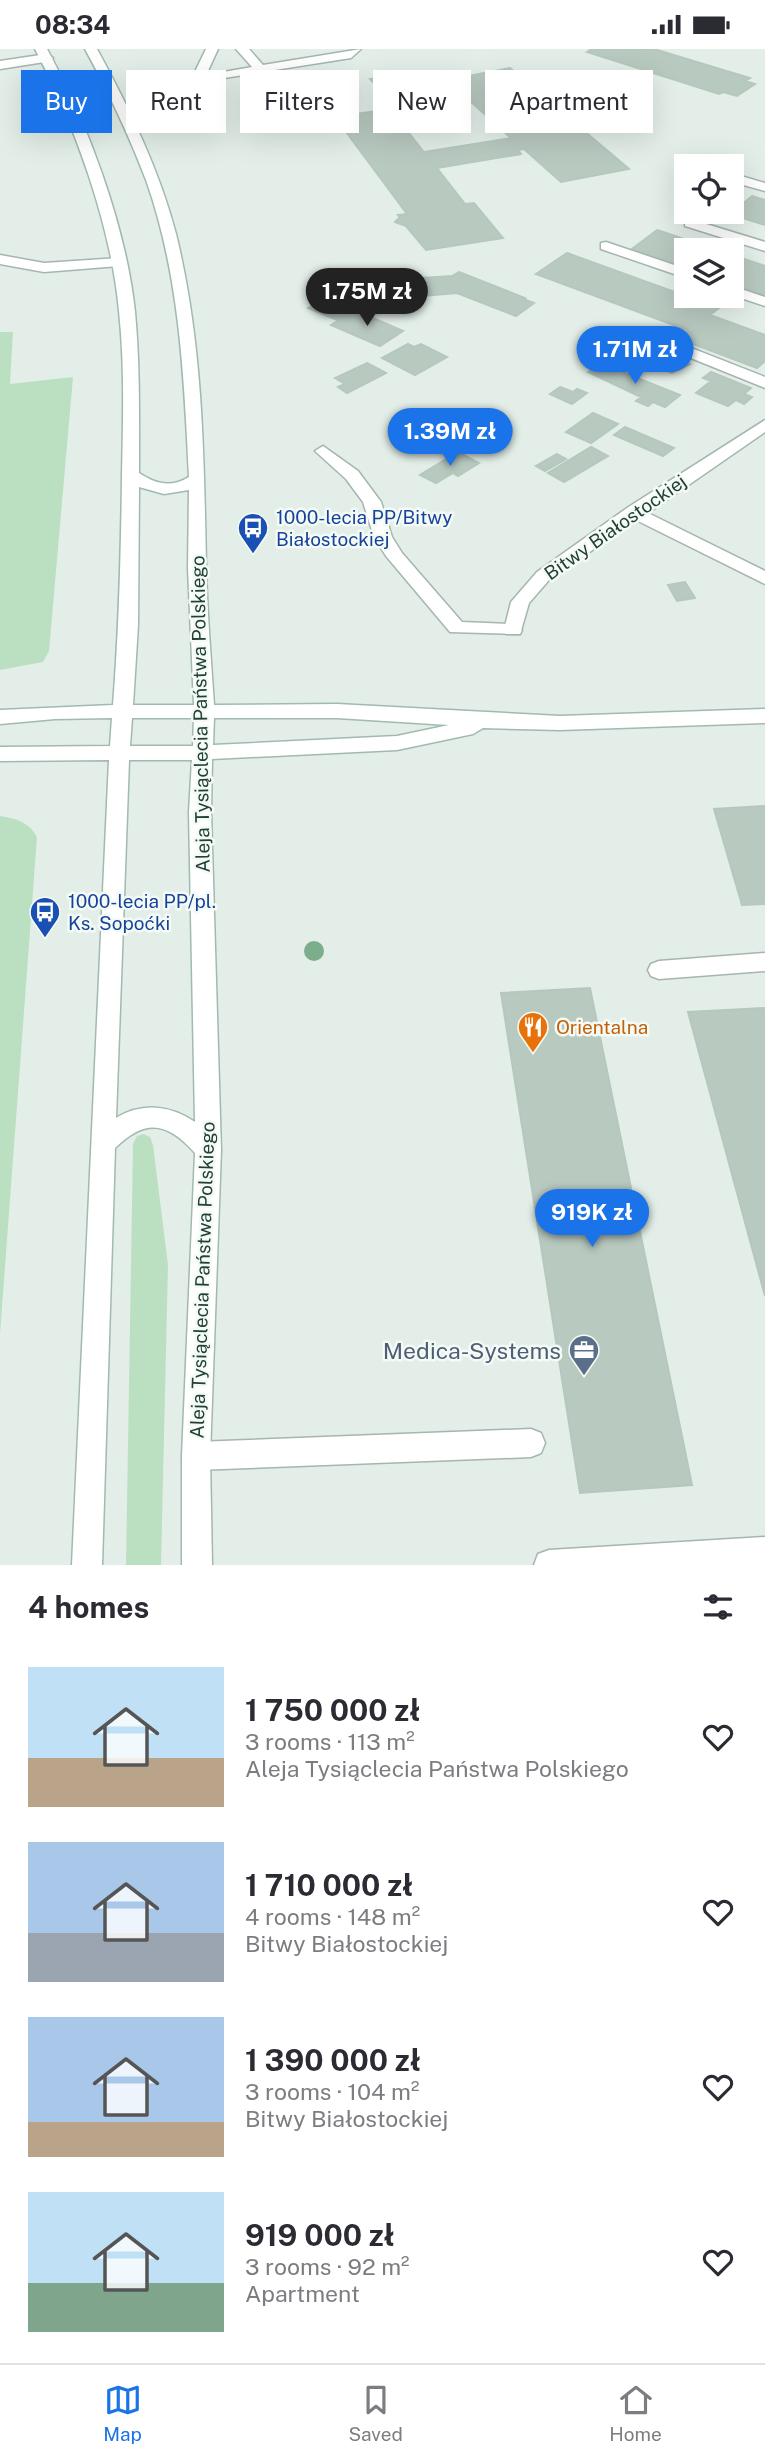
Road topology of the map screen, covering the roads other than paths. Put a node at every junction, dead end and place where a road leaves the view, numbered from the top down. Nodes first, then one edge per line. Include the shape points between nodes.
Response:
1 (90, 49) edge
2 (212, 49) edge
3 (243, 49) edge
4 (355, 49) edge
5 (44, 54) edge
6 (0, 65) edge
7 (260, 69) junction
8 (744, 181) edge
9 (765, 187) edge
10 (693, 224) edge
11 (606, 246) dead end
12 (765, 247) edge
13 (0, 259) edge
14 (119, 262) junction
15 (674, 270) edge
16 (744, 295) edge
17 (765, 302) edge
18 (681, 349) dead end
19 (765, 383) edge
20 (765, 425) edge
21 (323, 451) dead end
22 (131, 475) junction
23 (198, 479) junction
24 (636, 510) junction
25 (765, 578) edge
26 (121, 712) junction
27 (204, 712) junction
28 (765, 716) edge
29 (0, 717) edge
30 (499, 722) junction
31 (0, 754) edge
32 (119, 754) junction
33 (202, 754) junction
34 (765, 962) edge
35 (659, 970) dead end
36 (104, 1143) junction
37 (208, 1150) junction
38 (531, 1443) dead end
39 (196, 1456) junction
40 (765, 1552) edge
41 (87, 1565) edge
42 (197, 1565) edge
43 (548, 1565) edge

1 - 23 main road, Aleja Tysiąclecia Państwa Polskiego via 135,135 169,235 190,351
2 - 7 main road via 197,80
3 - 7 main road
4 - 7 main road via 351,54
5 - 6 main road
5 - 14 main road via 84,139
8 - 9 main road
10 - 12 main road
11 - 15 main road
13 - 14 main road via 19,267
14 - 22 main road via 127,311
16 - 17 main road
18 - 19 main road
20 - 24 main road, Bitwy Białostockiej
21 - 24 main road, Bitwy Białostockiej via 352,475 372,502 383,537 395,556 457,628 513,630 520,602 543,576
22 - 23 main road via 146,486 171,491
22 - 26 main road via 130,625
23 - 27 main road, Aleja Tysiąclecia Państwa Polskiego
24 - 25 main road
26 - 27 main road
26 - 29 main road
26 - 32 main road
27 - 30 main road via 337,711
27 - 33 main road, Aleja Tysiąclecia Państwa Polskiego
28 - 30 main road
30 - 33 main road via 397,743
31 - 32 main road
32 - 33 main road
32 - 36 main road
33 - 37 main road, Aleja Tysiąclecia Państwa Polskiego
34 - 35 main road
36 - 37 main road via 119,1126 162,1116 194,1134
36 - 41 main road
37 - 39 main road, Aleja Tysiąclecia Państwa Polskiego
38 - 39 main road
39 - 42 main road, Aleja Tysiąclecia Państwa Polskiego
40 - 43 main road

